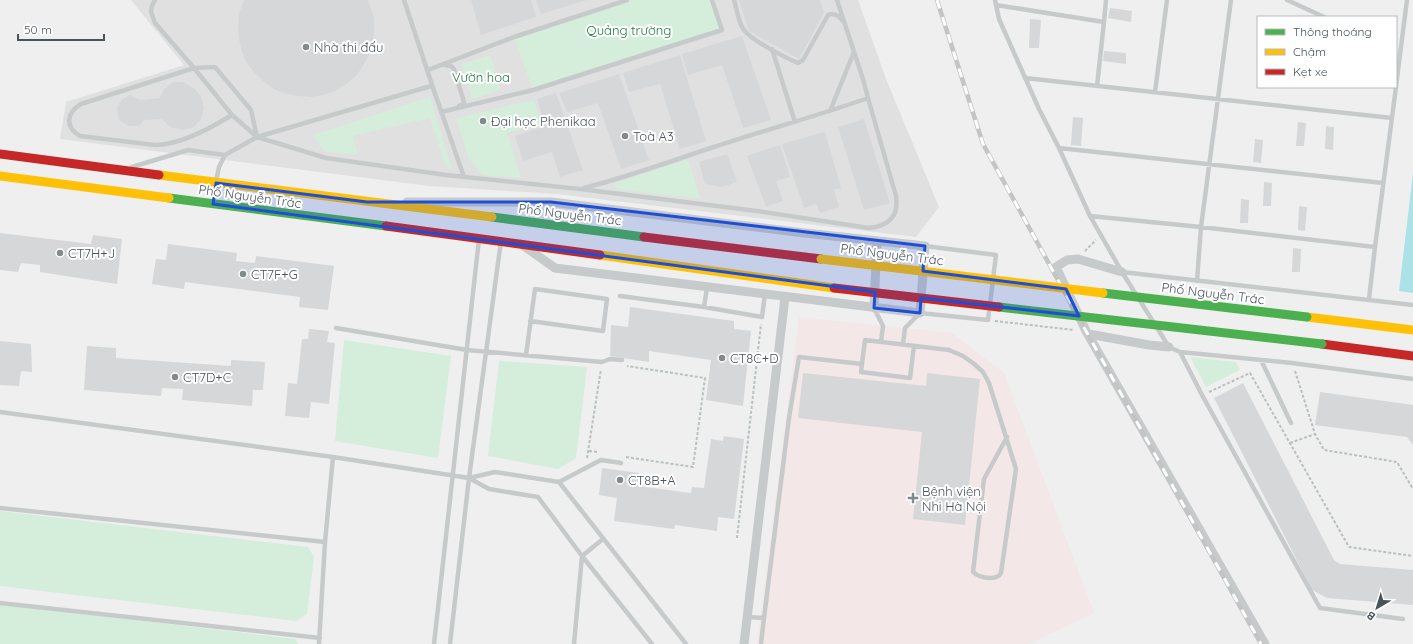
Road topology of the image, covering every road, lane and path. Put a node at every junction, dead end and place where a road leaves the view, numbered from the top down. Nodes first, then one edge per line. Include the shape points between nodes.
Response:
1 (155, 0) edge
2 (404, 0) edge
3 (627, 0) edge
4 (712, 0) edge
5 (734, 0) edge
6 (837, 0) edge
7 (1106, 0) edge
8 (1168, 0) edge
9 (1231, 0) edge
10 (1286, 0) edge
11 (1407, 0) edge
12 (995, 2) edge
13 (1322, 16) edge
14 (1104, 22) junction
15 (845, 23) junction
16 (772, 49) junction
17 (1398, 51) edge
18 (854, 52) junction
19 (194, 68) junction
20 (1397, 69) edge
21 (428, 70) junction
22 (1025, 78) junction
23 (431, 86) junction
24 (1097, 86) junction
25 (1396, 88) edge
26 (1155, 92) junction
27 (868, 98) junction
28 (1218, 99) junction
29 (830, 111) junction
30 (440, 112) junction
31 (232, 115) junction
32 (1392, 118) junction
33 (795, 122) junction
34 (257, 137) junction
35 (1059, 148) junction
36 (0, 154) edge
37 (225, 155) junction
38 (1209, 164) junction
39 (122, 170) junction
40 (0, 176) edge
41 (464, 176) junction
42 (1383, 183) junction
43 (580, 189) junction
44 (214, 193) junction
45 (367, 202) junction
46 (1090, 216) junction
47 (1201, 227) junction
48 (1100, 235) junction
49 (479, 239) junction
50 (501, 241) junction
51 (877, 241) junction
52 (520, 244) junction
53 (925, 246) junction
54 (1375, 247) junction
55 (1078, 260) junction
56 (1122, 272) junction
57 (1197, 281) junction
58 (707, 288) junction
59 (765, 294) junction
60 (620, 296) dead end
61 (785, 297) junction
62 (1370, 299) junction
63 (1413, 305) edge
64 (704, 307) junction
65 (874, 308) junction
66 (920, 313) junction
67 (762, 317) junction
68 (988, 320) junction
69 (530, 322) junction
70 (336, 328) dead end
71 (1079, 330) dead end
72 (1413, 330) edge
73 (1089, 334) junction
74 (881, 342) junction
75 (903, 344) junction
76 (914, 346) junction
77 (1169, 347) junction
78 (466, 350) junction
79 (486, 352) junction
80 (1180, 352) junction
81 (526, 355) junction
82 (1413, 356) edge
83 (622, 360) dead end
84 (1261, 360) junction
85 (602, 362) junction
86 (1292, 363) junction
87 (862, 364) junction
88 (624, 366) dead end
89 (1413, 380) edge
90 (1202, 395) junction
91 (0, 412) edge
92 (1290, 423) dead end
93 (1315, 434) junction
94 (1007, 437) junction
95 (1290, 443) junction
96 (588, 451) junction
97 (603, 453) dead end
98 (626, 456) dead end
99 (333, 457) junction
100 (622, 463) dead end
101 (585, 469) junction
102 (453, 476) junction
103 (469, 478) junction
104 (559, 482) junction
105 (1413, 489) edge
106 (0, 508) edge
107 (737, 538) dead end
108 (603, 539) junction
109 (325, 542) junction
110 (582, 556) junction
111 (1413, 556) edge
112 (0, 603) edge
113 (747, 616) junction
114 (764, 618) junction
115 (1403, 619) dead end
116 (320, 638) junction
117 (319, 644) edge
118 (434, 644) edge
119 (450, 644) edge
120 (574, 644) edge
121 (652, 644) edge
122 (686, 644) edge
123 (744, 644) edge
124 (761, 644) edge
125 (1265, 644) edge

1 - 19 lane via 151,12 155,23
2 - 21 lane
3 - 21 lane via 514,37
4 - 30 lane via 722,30 533,90
5 - 16 lane via 743,29 750,37
6 - 15 lane
7 - 14 lane
8 - 26 lane
9 - 28 lane
10 - 13 lane
11 - 17 lane
12 - 14 lane
12 - 22 lane via 999,18
14 - 24 lane
15 - 16 lane via 835,14 828,15 800,62
15 - 18 lane
16 - 33 lane
17 - 20 lane
18 - 27 lane
18 - 29 lane
19 - 31 lane
19 - 31 lane via 81,104 70,116 70,127 80,136 155,146 179,142
19 - 34 lane via 214,67 251,110
21 - 23 lane
21 - 30 lane via 451,66 464,100 462,106
22 - 24 lane
22 - 35 lane
23 - 30 lane
23 - 34 lane
24 - 26 lane
25 - 32 lane
26 - 28 lane
27 - 29 lane
27 - 43 lane via 897,202 892,219 882,226 869,228
28 - 32 lane
28 - 38 lane
29 - 33 lane
30 - 41 lane
31 - 34 lane
32 - 42 lane
33 - 43 lane
34 - 37 lane
34 - 41 lane via 326,158
35 - 38 lane
35 - 46 lane
36 - 39 main road, Phố Nguyễn Trác
37 - 39 lane via 188,150
37 - 44 lane via 219,166
38 - 42 lane
38 - 47 lane
39 - 44 main road, Phố Nguyễn Trác
40 - 44 main road, Phố Nguyễn Trác
41 - 43 lane
42 - 54 lane
44 - 45 main road, Phố Nguyễn Trác
44 - 49 main road, Phố Nguyễn Trác
45 - 51 street, Phố Nguyễn Trác via 551,202
45 - 72 main road, Phố Nguyễn Trác, bridge
46 - 47 lane
46 - 48 lane
47 - 54 lane
47 - 57 lane
48 - 55 path
48 - 56 lane
49 - 50 main road, Phố Nguyễn Trác
49 - 78 lane
50 - 52 main road, Phố Nguyễn Trác
50 - 79 lane
51 - 53 street, Phố Nguyễn Trác
51 - 65 street
52 - 58 street, Phố Nguyễn Trác via 555,268
52 - 82 main road, Phố Nguyễn Trác, bridge via 834,288
53 - 66 street
53 - 68 lane via 996,255
54 - 62 lane
55 - 56 street
55 - 73 street via 1066,260 1056,267
56 - 57 lane
56 - 77 lane
57 - 62 lane
58 - 59 street, Phố Nguyễn Trác
58 - 64 lane
59 - 61 street, Phố Nguyễn Trác
59 - 67 lane
60 - 64 lane
61 - 65 street, Phố Nguyễn Trác
61 - 113 street
62 - 63 lane
64 - 67 lane
65 - 66 street, Phố Nguyễn Trác
65 - 74 lane via 883,326
66 - 68 lane
66 - 75 lane via 905,328
67 - 107 path
68 - 71 path
69 - 69 lane via 603,332 607,298 535,289
69 - 81 lane
70 - 78 lane
73 - 77 street
73 - 125 street
74 - 75 lane
74 - 87 lane via 865,340
75 - 76 lane
76 - 87 lane via 910,378 861,372
76 - 94 lane via 949,350 963,356 983,372
77 - 80 lane
78 - 79 lane
78 - 102 lane
79 - 81 lane
79 - 103 lane
80 - 84 lane
80 - 90 lane
81 - 85 lane
83 - 85 lane via 610,358
84 - 86 lane
84 - 92 lane
85 - 96 path
86 - 89 lane
86 - 93 path
87 - 114 lane via 799,357
88 - 98 path via 705,378 693,467
90 - 95 path via 1250,373
90 - 115 lane via 1320,608
91 - 99 lane
93 - 95 path
93 - 105 path via 1324,450 1397,462
94 - 94 lane via 984,479 973,572 978,576 996,578 1001,573 1016,469
95 - 111 path via 1348,547
96 - 97 path
96 - 101 path
99 - 102 lane
99 - 109 lane
100 - 101 lane via 601,460
101 - 104 lane
102 - 103 lane
102 - 118 lane
103 - 104 lane via 495,472
103 - 110 lane via 489,489 538,497
103 - 119 lane
104 - 108 lane
106 - 109 lane
108 - 110 lane
108 - 122 lane
109 - 116 lane
110 - 120 lane
110 - 121 lane
112 - 116 lane
113 - 114 lane
113 - 123 street
114 - 124 lane
116 - 117 lane

